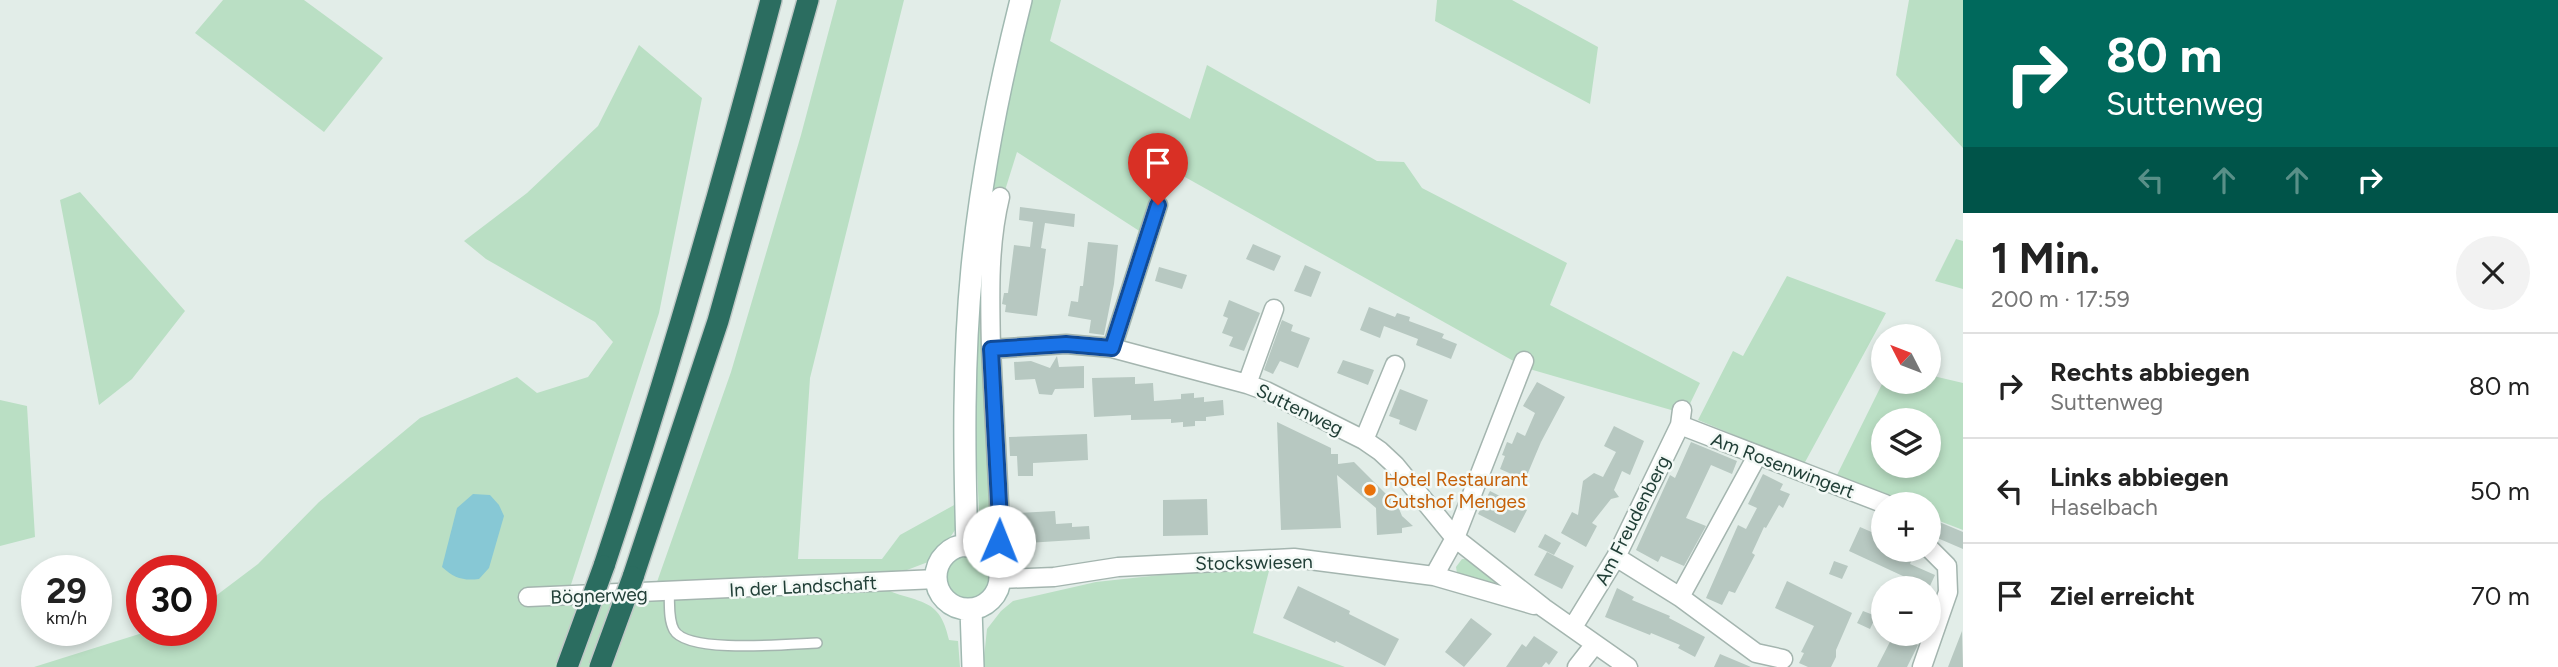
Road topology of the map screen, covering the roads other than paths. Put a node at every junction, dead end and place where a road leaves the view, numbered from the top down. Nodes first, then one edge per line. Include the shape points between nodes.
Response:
1 (771, 0) edge
2 (808, 0) edge
3 (1021, 0) edge
4 (1000, 197) dead end
5 (1158, 205) dead end
6 (1274, 309) dead end
7 (1112, 348) junction
8 (991, 349) junction
9 (1524, 361) dead end
10 (1395, 365) dead end
11 (1247, 384) junction
12 (1681, 418) joint
13 (1364, 440) junction
14 (1757, 456) junction
15 (1871, 499) edge
16 (1455, 538) junction
17 (967, 545) junction
18 (997, 550) junction
19 (1616, 557) junction
20 (1941, 560) edge
21 (1434, 576) junction
22 (937, 579) junction
23 (1000, 579) junction
24 (670, 592) junction
25 (528, 597) dead end
26 (1680, 597) junction
27 (1544, 608) junction
28 (971, 609) junction
29 (1573, 627) junction
30 (817, 643) dead end
31 (1595, 644) junction
32 (1783, 659) dead end
33 (567, 667) edge
34 (600, 667) edge
35 (973, 667) edge
36 (1577, 667) edge
37 (1628, 667) edge
38 (1922, 667) edge

1 - 33 highway, bridge via 645,440
2 - 34 highway, bridge via 718,321
3 - 17 street via 1007,52 972,268 966,354
4 - 8 street via 990,293
5 - 7 street
6 - 11 street
7 - 8 street, Suttenweg via 1066,344
7 - 11 street, Suttenweg
8 - 18 street via 1000,522
9 - 16 street
10 - 13 street
11 - 13 street, Suttenweg
12 - 14 street, Am Rosenwingert
12 - 19 street, Am Freudenberg
13 - 16 street, Suttenweg via 1395,465
14 - 15 street, Am Rosenwingert
14 - 26 street
16 - 21 street
16 - 27 street, Suttenweg
17 - 18 street
17 - 22 street via 945,555
18 - 23 street
19 - 26 street
19 - 29 street, Am Freudenberg
20 - 38 street via 1947,566 1948,592
21 - 23 street, Stockswiesen via 1294,558 1118,567
21 - 27 street, Stockswiesen
22 - 24 street, In der Landschaft
22 - 28 street via 942,596 960,608
23 - 28 street via 988,602
24 - 25 street, Bögnerweg
24 - 30 lane via 671,621 684,639 713,646
26 - 32 street via 1756,653
27 - 29 street
28 - 35 street
29 - 31 street
31 - 36 street
31 - 37 street

